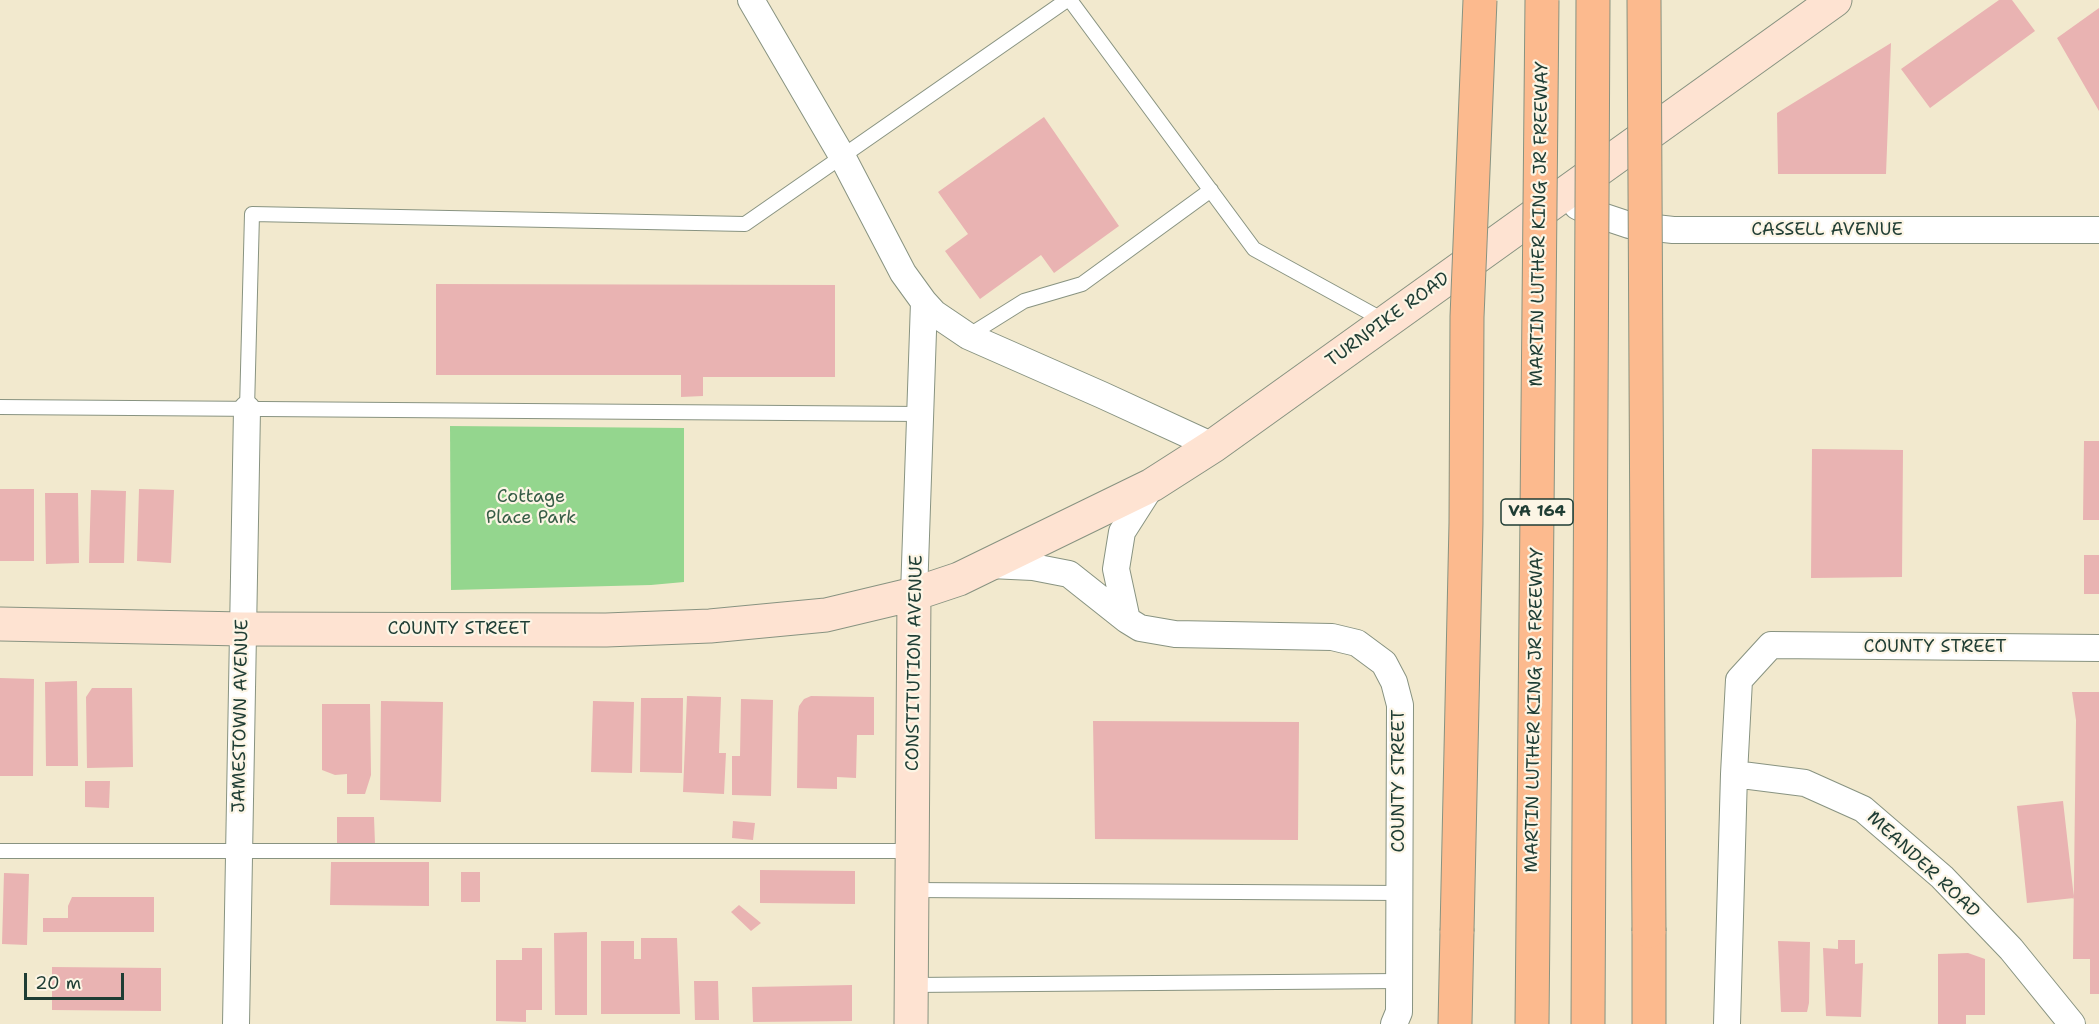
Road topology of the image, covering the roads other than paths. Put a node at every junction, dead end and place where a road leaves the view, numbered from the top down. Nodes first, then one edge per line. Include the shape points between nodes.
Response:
1 (751, 0) edge
2 (1069, 0) edge
3 (1480, 0) edge
4 (1542, 0) edge
5 (1593, 0) edge
6 (1644, 0) edge
7 (1835, 0) edge
8 (843, 156) junction
9 (1211, 190) junction
10 (1561, 196) junction
11 (2099, 230) edge
12 (924, 302) junction
13 (1385, 321) junction
14 (968, 336) junction
15 (0, 406) edge
16 (247, 408) junction
17 (920, 414) junction
18 (1214, 446) junction
19 (1152, 484) junction
20 (990, 565) junction
21 (914, 594) junction
22 (1127, 620) junction
23 (0, 624) edge
24 (242, 628) junction
25 (2099, 648) edge
26 (1734, 774) junction
27 (0, 851) edge
28 (239, 851) junction
29 (913, 851) junction
30 (912, 890) junction
31 (1400, 893) junction
32 (1399, 981) junction
33 (912, 985) junction
34 (236, 1024) edge
35 (911, 1024) edge
36 (1394, 1024) edge
37 (1455, 1024) edge
38 (1532, 1024) edge
39 (1588, 1024) edge
40 (1650, 1024) edge
41 (1727, 1024) edge
42 (2072, 1024) edge

1 - 8 street
2 - 8 lane
2 - 9 lane
3 - 37 highway, bridge via 1467,317
4 - 38 highway, MARTIN LUTHER KING JR FREEWAY / VA 164, bridge
5 - 39 highway, VA 164, bridge
6 - 40 highway, bridge
7 - 10 street, TURNPIKE ROAD
8 - 12 street via 903,273
8 - 16 lane via 745,224 252,214
9 - 13 lane via 1254,249
9 - 14 lane via 1082,284 1024,301
10 - 11 street, CASSELL AVENUE via 1587,212 1629,225 1673,230
10 - 13 street, TURNPIKE ROAD
12 - 14 street
12 - 17 street, CONSTITUTION AVENUE
13 - 18 street, TURNPIKE ROAD
14 - 18 street
15 - 16 lane
16 - 17 lane
16 - 24 street, JAMESTOWN AVENUE
17 - 21 street, CONSTITUTION AVENUE
18 - 19 street, TURNPIKE ROAD
19 - 20 street, TURNPIKE ROAD
19 - 22 street via 1122,532 1116,569
20 - 21 street, TURNPIKE ROAD
20 - 22 street, COUNTY STREET via 1069,574
21 - 24 street, COUNTY STREET via 826,615 710,626 606,630
21 - 29 street, CONSTITUTION AVENUE
22 - 31 street, COUNTY STREET via 1140,628 1175,634 1332,637 1358,643 1384,663 1400,705
23 - 24 street, COUNTY STREET
24 - 28 street, JAMESTOWN AVENUE
25 - 26 street, COUNTY STREET via 1771,645 1739,680
26 - 41 street
26 - 42 street, MEANDER ROAD via 1805,783 1863,809 1942,877 2011,949
27 - 28 lane
28 - 29 lane
28 - 34 street, JAMESTOWN AVENUE
29 - 30 street, CONSTITUTION AVENUE
30 - 31 lane
30 - 33 street, CONSTITUTION AVENUE
31 - 32 street, COUNTY STREET
32 - 33 lane
32 - 36 street, COUNTY STREET via 1399,1012
33 - 35 street, CONSTITUTION AVENUE

